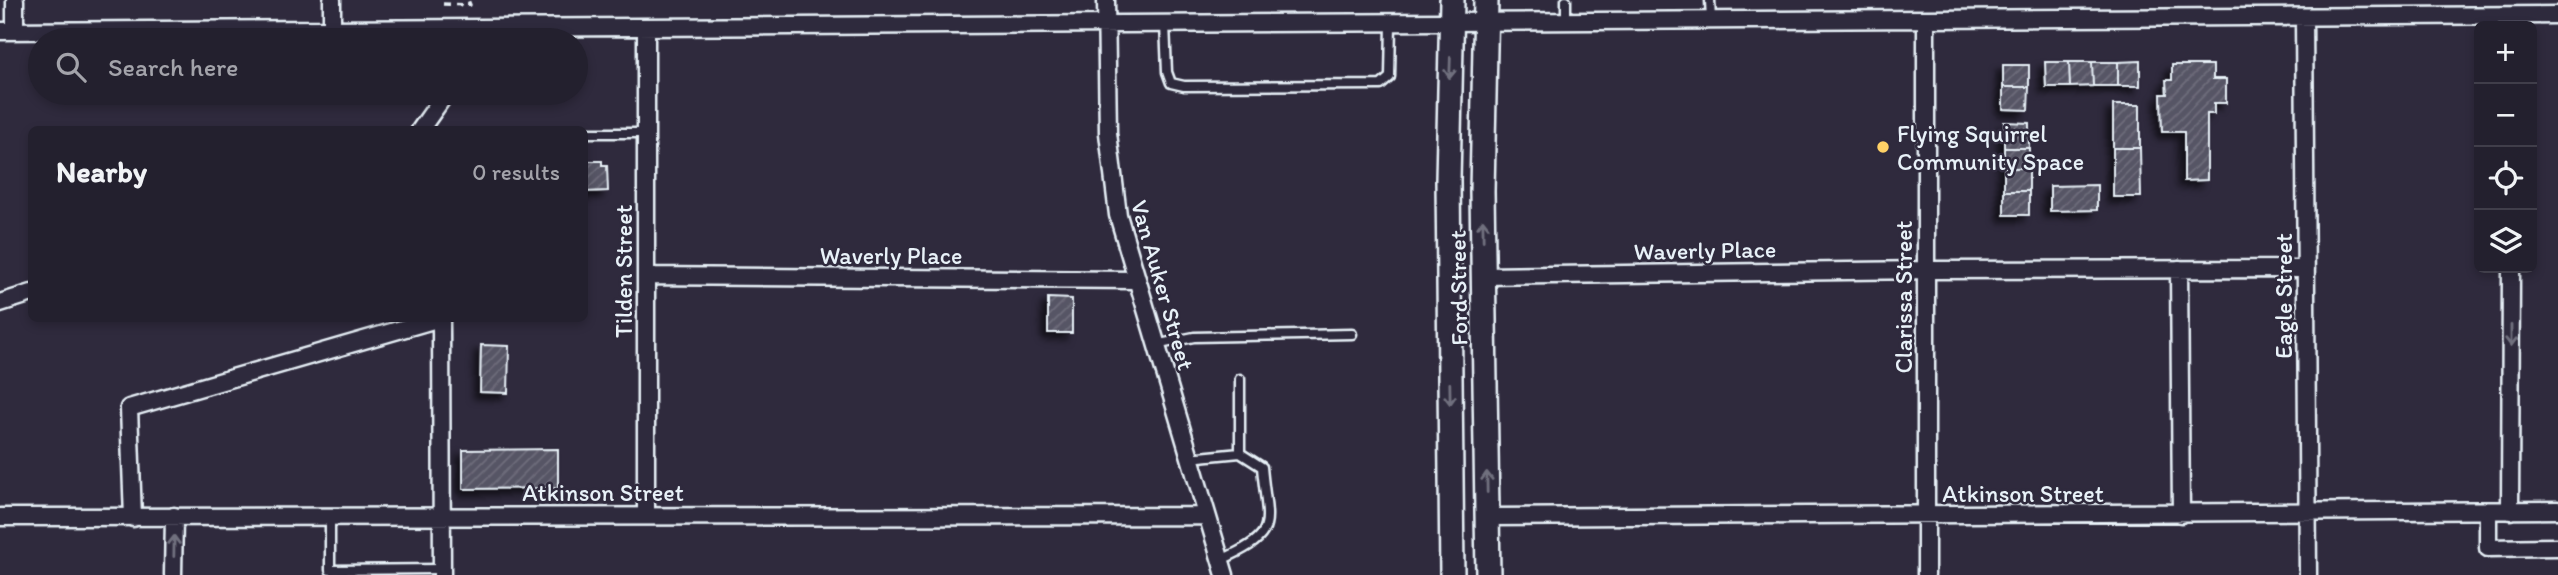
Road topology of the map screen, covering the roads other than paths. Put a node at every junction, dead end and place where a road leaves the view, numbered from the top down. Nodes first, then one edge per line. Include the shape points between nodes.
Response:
1 (15, 0) edge
2 (332, 0) edge
3 (1106, 0) edge
4 (1566, 0) edge
5 (1710, 0) edge
6 (2326, 8) edge
7 (1452, 11) edge
8 (1486, 11) edge
9 (2558, 16) edge
10 (2304, 17) junction
11 (1926, 19) junction
12 (1711, 21) junction
13 (2512, 21) edge
14 (1566, 22) junction
15 (1391, 23) junction
16 (1106, 24) junction
17 (1165, 24) junction
18 (332, 28) edge
19 (646, 28) junction
20 (588, 30) edge
21 (7, 31) edge
22 (28, 31) edge
23 (438, 105) edge
24 (423, 126) edge
25 (588, 133) edge
26 (646, 133) junction
27 (2306, 268) junction
28 (2179, 269) junction
29 (1926, 270) junction
30 (2511, 273) edge
31 (646, 276) junction
32 (1484, 276) junction
33 (1136, 280) junction
34 (28, 294) edge
35 (0, 303) edge
36 (426, 322) edge
37 (440, 322) edge
38 (1352, 334) dead end
39 (1155, 345) junction
40 (1240, 379) dead end
41 (1240, 453) junction
42 (1189, 458) junction
43 (2558, 510) edge
44 (2510, 511) junction
45 (2488, 512) junction
46 (2181, 514) junction
47 (2308, 514) junction
48 (443, 515) junction
49 (646, 515) junction
50 (174, 516) junction
51 (330, 516) junction
52 (1207, 516) junction
53 (1926, 516) junction
54 (0, 517) edge
55 (1488, 517) junction
56 (133, 518) junction
57 (2558, 547) edge
58 (1223, 567) edge
59 (442, 572) edge
60 (173, 575) edge
61 (1452, 575) edge
62 (1489, 575) edge
63 (1926, 575) edge
64 (2308, 575) edge

1 - 21 street
2 - 18 street
3 - 16 street, Van Auker Street
4 - 14 lane
5 - 12 lane
6 - 10 street
6 - 13 street
7 - 8 street
7 - 15 street
7 -> 61 main road, Ford Street via 1448,193
8 - 14 street
32 -> 8 main road, Ford Street
9 - 13 street
10 - 11 street
10 - 27 street, Eagle Street
11 - 12 street
11 - 29 street, Clarissa Street
12 - 14 street
15 - 17 street
15 - 17 lane via 1390,77 1381,85 1328,86 1171,83
16 - 17 street
16 - 19 street
16 - 33 street, Van Auker Street via 1111,177
19 - 20 street
19 - 26 street, Tilden Street
21 - 22 street
23 - 24 street
25 - 26 lane
26 - 31 street, Tilden Street
27 - 28 street, Waverly Place
27 - 47 street, Eagle Street
28 - 29 street, Waverly Place
28 - 46 street
29 - 32 street, Waverly Place
29 - 53 street, Clarissa Street
30 -> 44 street
31 - 33 street, Waverly Place
31 - 49 street, Tilden Street
55 -> 32 main road, Ford Street
33 - 39 street, Van Auker Street
34 - 35 street
36 - 56 street via 129,408
37 - 48 street
38 - 39 lane via 1195,337
39 - 42 street, Van Auker Street
40 - 41 lane
41 - 42 lane
41 - 58 lane via 1262,467 1267,528 1255,544
42 - 52 street, Van Auker Street
43 - 44 street, Atkinson Street
44 - 45 street, Atkinson Street
45 - 47 street, Atkinson Street
45 - 57 street via 2488,548
46 - 47 street, Atkinson Street
46 - 53 street, Atkinson Street
47 - 64 street, Eagle Street
48 - 49 street, Atkinson Street
48 - 51 street, Atkinson Street
48 - 59 street
49 - 52 street, Atkinson Street
50 - 51 street, Atkinson Street
50 - 56 street, Atkinson Street
60 -> 50 street
51 - 59 lane via 330,570
52 - 58 street, Van Auker Street
53 - 55 street, Atkinson Street
53 - 63 street, Clarissa Street
54 - 56 street, Atkinson Street
55 - 62 main road, Ford Street

